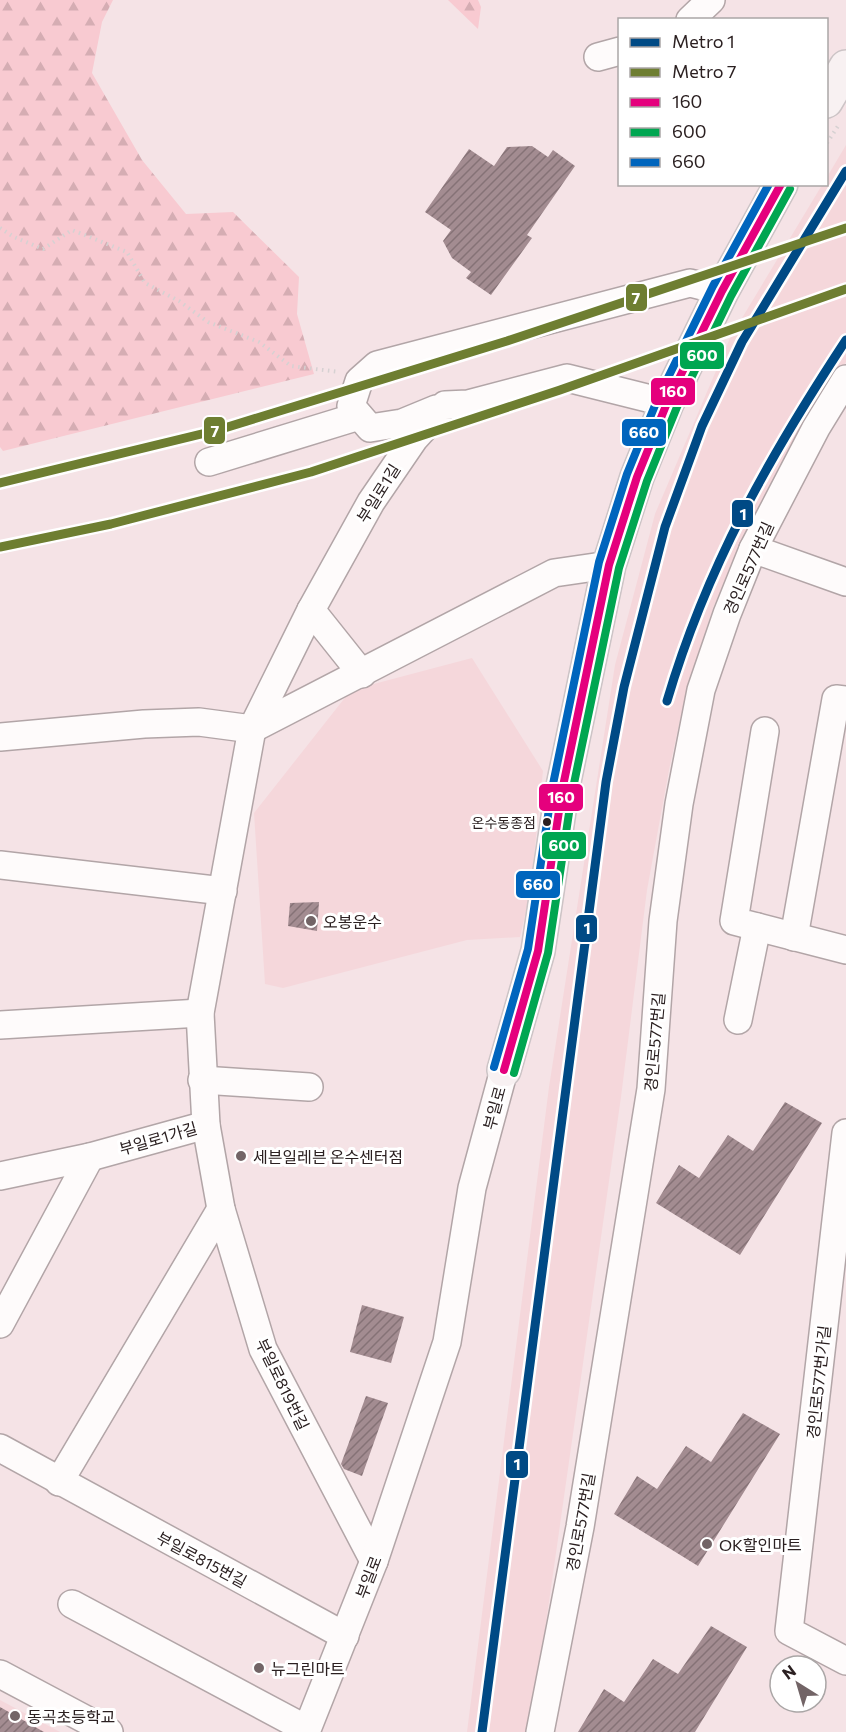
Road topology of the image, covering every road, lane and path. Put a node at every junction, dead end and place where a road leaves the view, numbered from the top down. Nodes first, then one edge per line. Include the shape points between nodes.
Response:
1 (711, 0) edge
2 (692, 18) edge
3 (846, 67) edge
4 (828, 98) edge
5 (846, 114) edge
6 (828, 141) edge
7 (780, 186) edge
8 (0, 228) edge
9 (722, 291) junction
10 (377, 365) junction
11 (846, 379) edge
12 (667, 403) junction
13 (445, 405) junction
14 (359, 416) junction
15 (209, 462) dead end
16 (753, 549) junction
17 (609, 565) junction
18 (846, 582) edge
19 (311, 610) junction
20 (362, 674) junction
21 (846, 700) edge
22 (252, 729) junction
23 (765, 730) dead end
24 (0, 737) edge
25 (0, 865) edge
26 (223, 891) junction
27 (757, 927) junction
28 (794, 937) junction
29 (846, 950) edge
30 (200, 1013) junction
31 (738, 1020) dead end
32 (0, 1025) edge
33 (504, 1070) joint
34 (202, 1080) junction
35 (309, 1087) dead end
36 (206, 1125) junction
37 (846, 1133) edge
38 (90, 1157) junction
39 (0, 1176) edge
40 (221, 1209) junction
41 (0, 1324) edge
42 (0, 1448) edge
43 (58, 1482) junction
44 (374, 1561) junction
45 (72, 1604) dead end
46 (345, 1636) junction
47 (846, 1661) edge
48 (0, 1674) edge
49 (306, 1731) edge
50 (110, 1732) edge
51 (540, 1732) edge

1 - 2 street
3 - 4 main road
5 - 6 path
7 - 9 main road, 부일로
8 - 10 path via 43,249 72,230 127,252 145,283 208,322 259,342 291,366 334,373
9 - 10 street via 690,283
9 - 12 main road, 부일로
10 - 14 street via 359,381 351,406
11 - 16 street, 경인로577번길
12 - 13 street via 567,378 468,404
12 - 17 main road, 부일로 via 637,477
13 - 14 street via 402,423 370,428
13 - 19 street, 부일로1길 via 414,438 371,501
14 - 15 street
16 - 18 street
16 - 51 street, 경인로577번길 via 701,690 679,804 663,921 651,1089 580,1527
17 - 20 street via 554,573
17 - 33 main road, 부일로 via 562,791 538,951
19 - 20 street
19 - 22 street, 부일로1길
20 - 22 street
21 - 28 street via 836,699
22 - 24 street via 199,722
22 - 26 street, 부일로1가길
23 - 27 street via 734,921
25 - 26 street
26 - 30 street, 부일로1가길
27 - 28 street
27 - 31 street
28 - 29 street
30 - 32 street
30 - 34 street, 부일로1가길
33 - 44 street, 부일로 via 472,1188 447,1342
34 - 35 street
34 - 36 street, 부일로1가길
36 - 38 street, 부일로1가길
36 - 40 street, 부일로819번길
37 - 47 street, 경인로577번가길 via 789,1631
38 - 39 street, 부일로1가길
38 - 41 street
40 - 43 street
40 - 44 street, 부일로819번길 via 263,1349
42 - 43 street, 부일로815번길
43 - 46 street, 부일로815번길
44 - 46 street, 부일로
45 - 49 street, 부일로
46 - 49 street, 부일로
48 - 50 street

